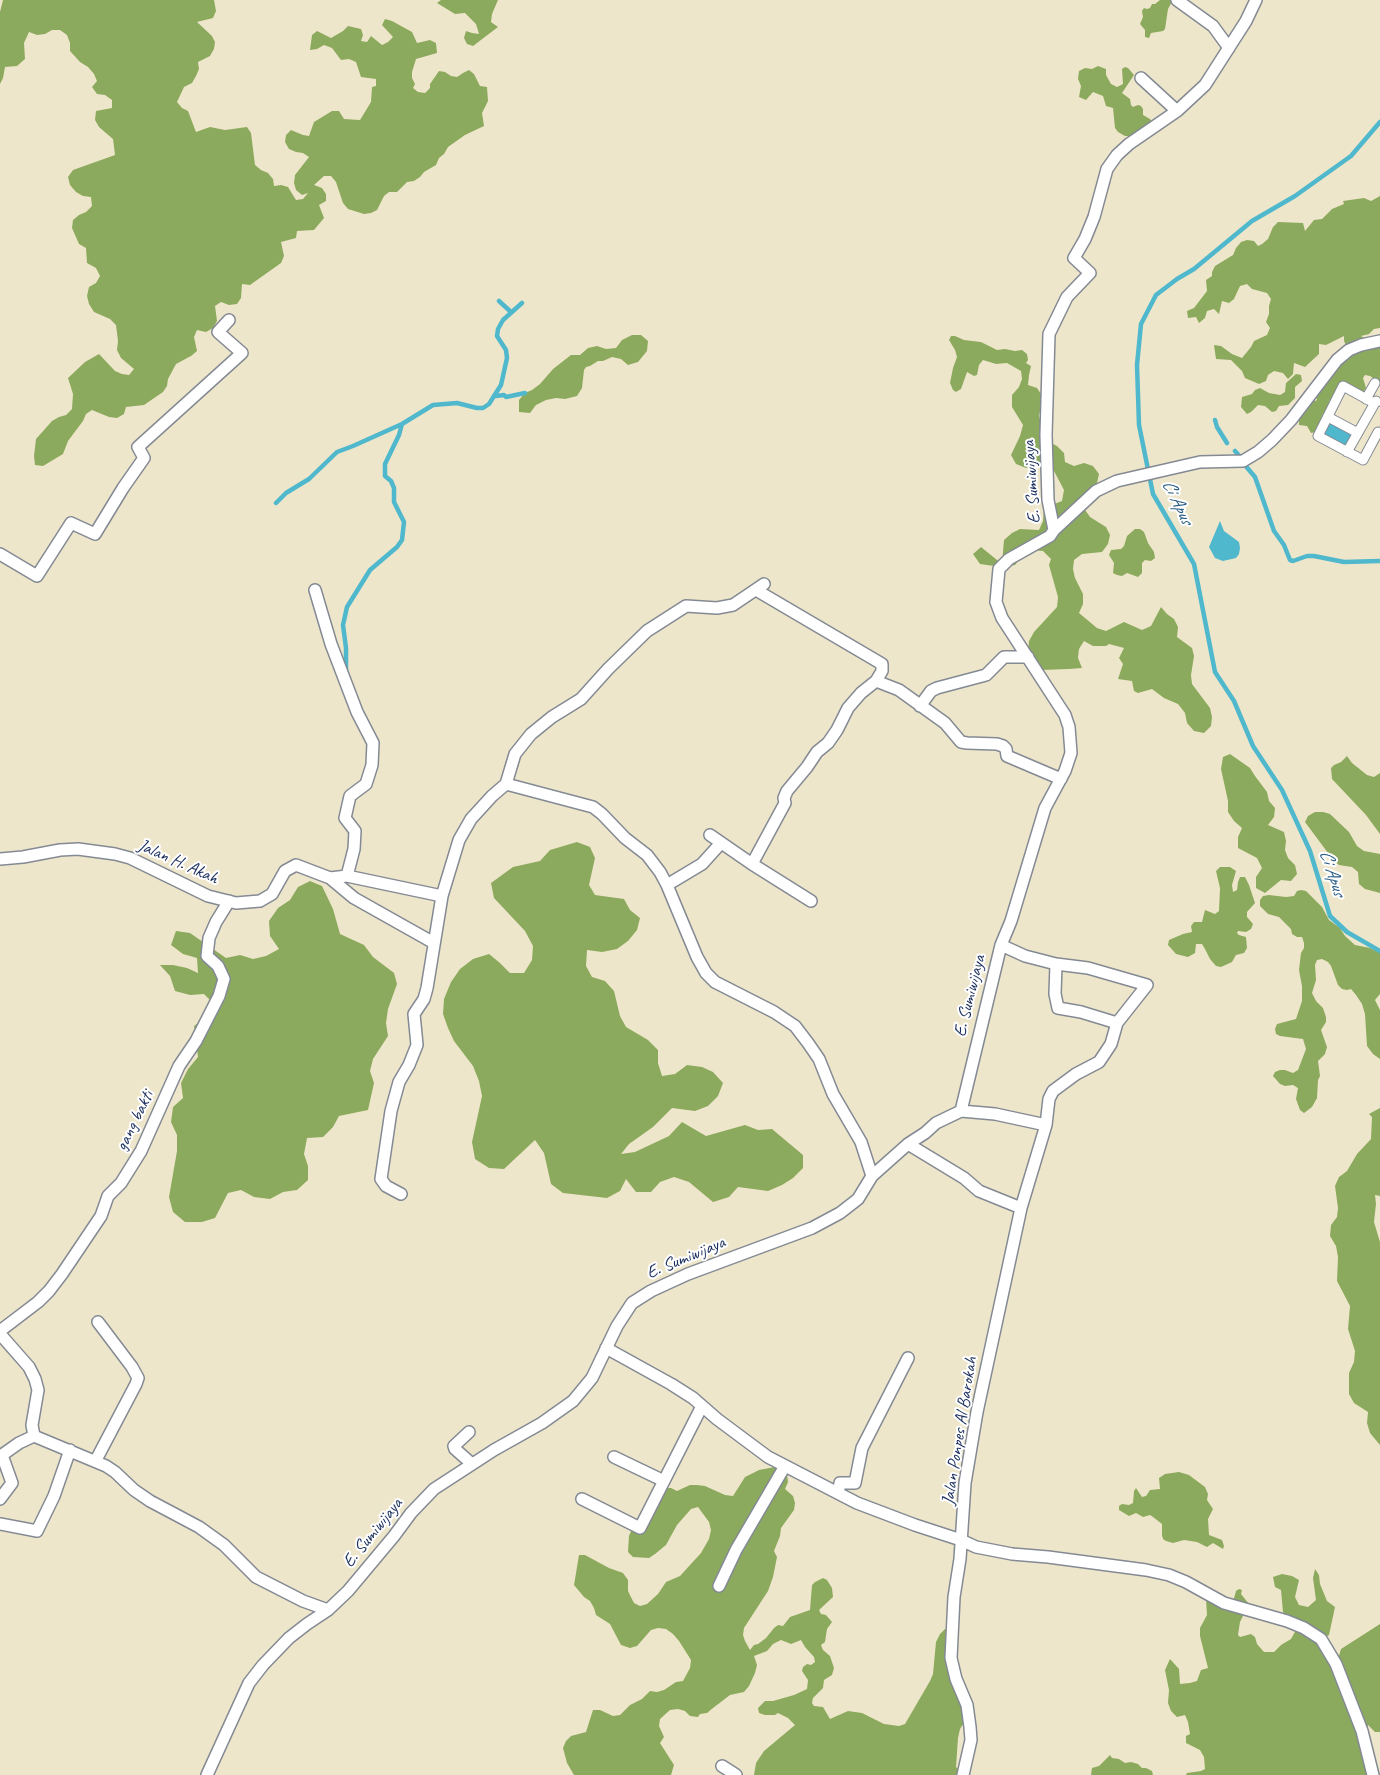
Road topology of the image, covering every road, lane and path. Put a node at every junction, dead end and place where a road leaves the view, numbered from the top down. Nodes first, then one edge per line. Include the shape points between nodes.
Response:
1 (1177, 0) edge
2 (1256, 0) edge
3 (1229, 48) junction
4 (1141, 78) dead end
5 (1177, 111) junction
6 (229, 320) dead end
7 (1380, 341) edge
8 (1375, 383) dead end
9 (1366, 398) junction
10 (1377, 403) edge
11 (1328, 417) junction
12 (1363, 424) junction
13 (1379, 432) edge
14 (1358, 433) junction
15 (1348, 452) junction
16 (1054, 530) junction
17 (0, 554) edge
18 (315, 590) dead end
19 (1028, 656) junction
20 (876, 681) junction
21 (920, 706) junction
22 (1061, 779) junction
23 (506, 784) junction
24 (710, 835) dead end
25 (721, 843) junction
26 (0, 859) edge
27 (752, 864) junction
28 (347, 876) junction
29 (330, 878) junction
30 (667, 885) junction
31 (442, 896) junction
32 (229, 901) junction
33 (810, 901) dead end
34 (434, 944) junction
35 (1001, 945) junction
36 (1056, 964) junction
37 (1117, 1023) junction
38 (961, 1111) junction
39 (1046, 1125) junction
40 (908, 1144) junction
41 (872, 1176) junction
42 (401, 1194) dead end
43 (1022, 1208) junction
44 (98, 1322) dead end
45 (0, 1332) edge
46 (606, 1348) junction
47 (908, 1358) dead end
48 (702, 1406) junction
49 (469, 1432) dead end
50 (34, 1436) junction
51 (70, 1450) junction
52 (614, 1457) dead end
53 (96, 1460) junction
54 (472, 1464) junction
55 (785, 1466) junction
56 (664, 1481) junction
57 (838, 1493) junction
58 (0, 1499) edge
59 (582, 1499) dead end
60 (0, 1524) edge
61 (961, 1540) junction
62 (719, 1586) dead end
63 (328, 1610) junction
64 (722, 1766) dead end
65 (207, 1775) edge
66 (736, 1775) edge
67 (963, 1775) edge
68 (1373, 1775) edge

1 - 3 street via 1212,26
2 - 3 street, E. Sumiwijaya
3 - 5 street, E. Sumiwijaya via 1205,85
4 - 5 street
5 - 16 street, E. Sumiwijaya via 1130,144 1107,169 1094,217 1074,258 1090,273 1068,297 1049,334 1046,435 1048,500
6 - 17 street via 218,332 242,353 138,447 144,458 95,534 71,523 37,576
7 - 16 street via 1349,350 1337,360 1291,420 1258,452 1243,461 1200,462 1117,481 1096,491
8 - 9 street
9 - 10 street
9 - 11 street via 1343,386
10 - 12 street
11 - 14 street
11 - 15 street via 1318,436
12 - 13 street
12 - 14 street
13 - 15 street via 1363,460
14 - 15 street
16 - 19 street, E. Sumiwijaya via 1050,536 1009,559 997,574 996,602 1002,618
18 - 28 street via 331,644 373,744 372,765 366,784 350,796 344,818 355,831
19 - 21 street via 1004,657 986,675 937,688
19 - 22 street, E. Sumiwijaya via 1065,715 1069,727 1071,754
20 - 21 street via 899,690
20 - 23 street via 882,664 760,587 733,605 717,608 686,606 647,631 581,699 531,734 516,754
20 - 27 street via 848,708 828,743 817,752 787,792 785,802
21 - 22 street via 945,723 961,742 1004,746 1007,756
22 - 35 street, E. Sumiwijaya via 1045,808
23 - 30 street via 592,807 647,855
23 - 31 street via 472,819 459,840
24 - 25 street
25 - 27 street
25 - 30 street via 702,864
26 - 32 street, Jalan H. Akah via 60,850 115,854 146,865 193,890
27 - 33 street
28 - 29 street, Jalan H. Akah
28 - 31 street, Jalan H. Akah
29 - 32 street, Jalan H. Akah via 292,866 285,871 272,894 260,901
29 - 34 street via 354,898
30 - 41 street via 706,973 721,985 795,1026 808,1043 861,1142
31 - 34 street
32 - 45 street, gang bakti via 208,938 207,956 218,966 224,979 219,996 179,1066 141,1151 121,1183 108,1196 101,1216 58,1279 38,1302
34 - 42 street via 428,988 414,1014 417,1045 391,1111 381,1179 386,1186
35 - 36 street via 1024,956
35 - 38 street, E. Sumiwijaya
36 - 37 street via 1057,1008 1100,1016
36 - 37 street via 1088,968 1147,985
37 - 39 street, Jalan Ponpes Al Barokah via 1111,1044 1099,1062 1053,1091
38 - 39 street via 996,1114
38 - 40 street, E. Sumiwijaya via 936,1123
39 - 43 street, Jalan Ponpes Al Barokah
40 - 41 street, E. Sumiwijaya
40 - 43 street via 964,1178 979,1191
41 - 46 street, E. Sumiwijaya via 858,1200 812,1228 688,1274 638,1299 632,1303
43 - 61 street, Jalan Ponpes Al Barokah via 977,1412 965,1483
44 - 53 street via 138,1378
45 - 50 street, gang bakti via 35,1379 38,1390 32,1425
46 - 48 street via 671,1384
46 - 54 street, E. Sumiwijaya via 592,1378 573,1401
47 - 57 street via 862,1448 855,1483 840,1483
48 - 55 street via 768,1457
48 - 56 street
49 - 54 street via 454,1446
50 - 51 street
50 - 58 street via 2,1455 12,1483
51 - 53 street
51 - 60 street via 54,1496 37,1531
52 - 56 street
53 - 63 street via 150,1501 199,1527 224,1545 256,1577
54 - 63 street, E. Sumiwijaya via 434,1489 348,1591
55 - 57 street
55 - 62 street
56 - 59 street via 640,1528
57 - 61 street via 857,1503
61 - 67 street, Jalan Ponpes Al Barokah via 951,1658 967,1705 970,1727 971,1740
61 - 68 street via 996,1552 1169,1575 1224,1603 1304,1628 1321,1639 1336,1664 1362,1731
63 - 65 street, E. Sumiwijaya via 289,1638 249,1683
64 - 66 street

